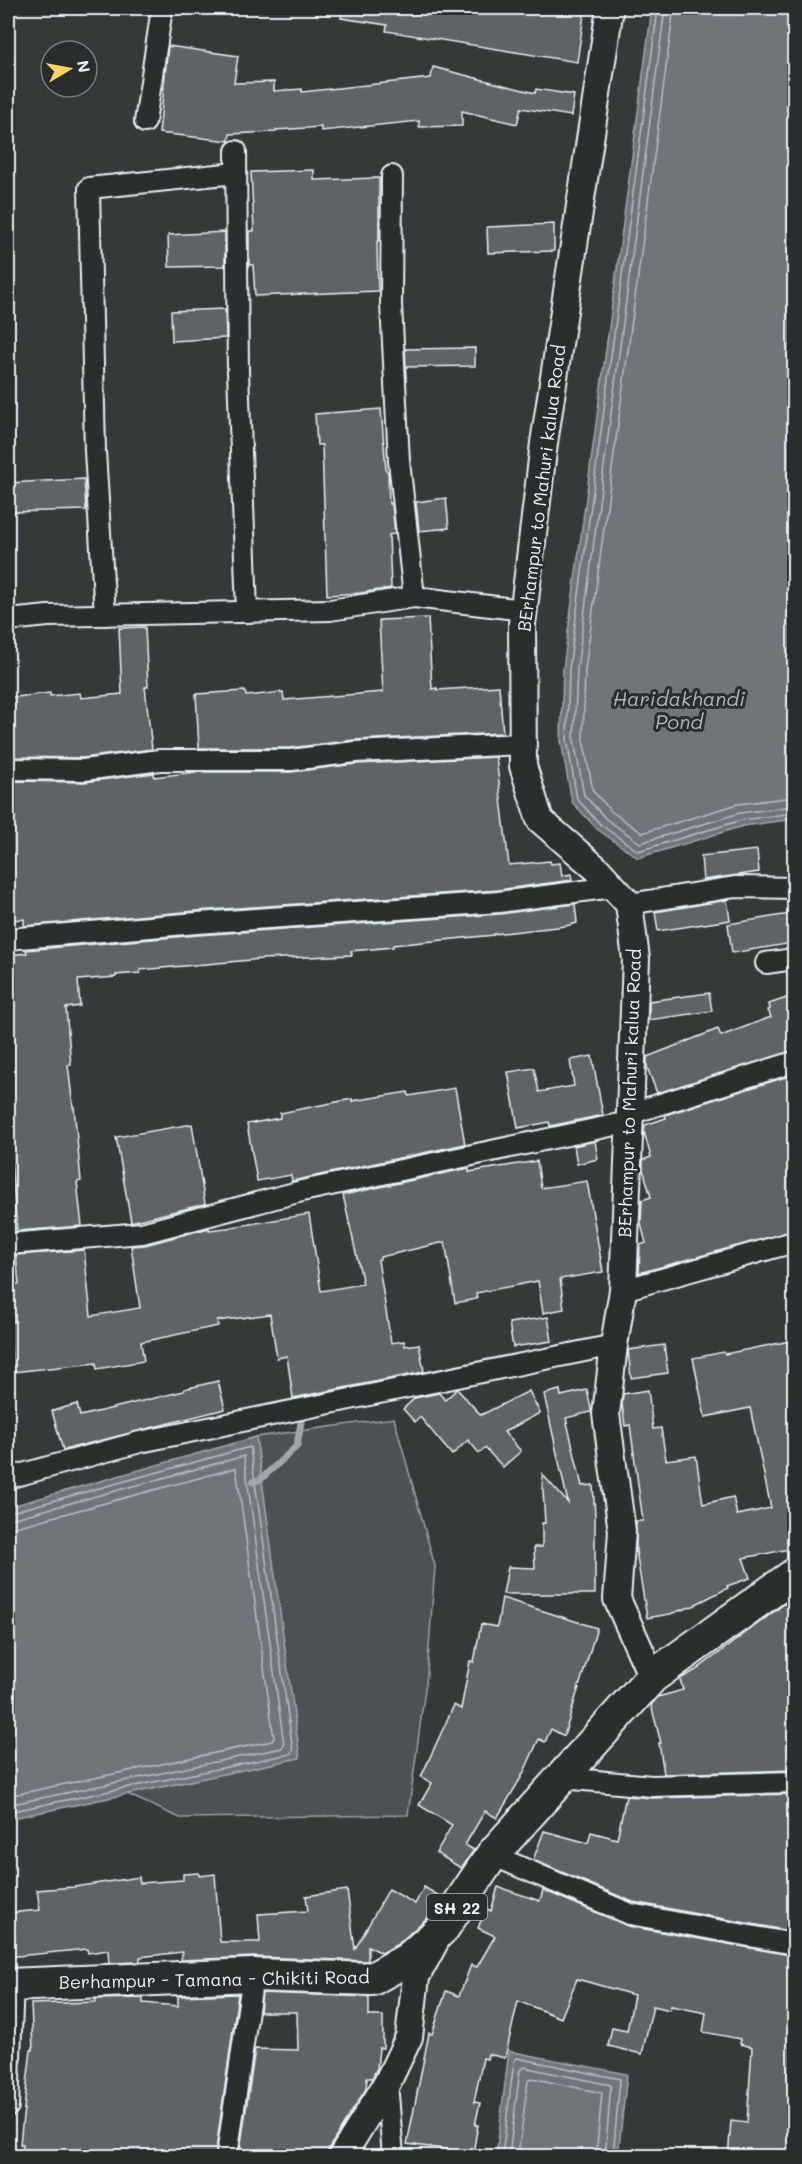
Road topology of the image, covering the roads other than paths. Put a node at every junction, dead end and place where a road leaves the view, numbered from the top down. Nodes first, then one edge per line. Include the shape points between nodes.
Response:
1 (162, 8) edge
2 (610, 8) edge
3 (145, 122) dead end
4 (236, 151) dead end
5 (236, 173) junction
6 (392, 176) dead end
7 (414, 597) junction
8 (523, 610) junction
9 (247, 612) junction
10 (105, 615) junction
11 (8, 620) edge
12 (523, 744) junction
13 (8, 769) edge
14 (795, 888) edge
15 (621, 896) junction
16 (8, 939) edge
17 (795, 959) edge
18 (766, 963) dead end
19 (795, 1062) edge
20 (629, 1118) junction
21 (795, 1242) edge
22 (8, 1244) edge
23 (623, 1290) junction
24 (614, 1345) junction
25 (8, 1478) edge
26 (795, 1575) edge
27 (652, 1677) junction
28 (562, 1778) junction
29 (795, 1782) edge
30 (492, 1855) junction
31 (443, 1928) junction
32 (795, 1944) edge
33 (253, 1975) junction
34 (10, 1984) edge
35 (387, 2083) junction
36 (8, 2106) edge
37 (227, 2157) edge
38 (342, 2157) edge
39 (393, 2157) edge

1 - 3 street
2 - 8 street, BErhampur to Mahuri kalua Road via 544,443
4 - 5 street
5 - 9 street
5 - 10 street via 89,188 95,451
6 - 7 street via 391,304 396,416
7 - 8 street
7 - 9 street via 330,610
8 - 12 street, BErhampur to Mahuri kalua Road
9 - 10 street
10 - 11 street
12 - 13 street via 355,752 291,760 160,760 84,770
12 - 15 street, BErhampur to Mahuri kalua Road via 523,766 540,820 598,870
14 - 15 street via 735,887
15 - 16 street
15 - 20 street, BErhampur to Mahuri kalua Road via 636,959
17 - 18 street
19 - 20 street
20 - 22 street via 302,1191 142,1233
20 - 23 street, BErhampur to Mahuri kalua Road
21 - 23 street
23 - 24 street, BErhampur to Mahuri kalua Road
24 - 25 street via 140,1442
24 - 27 street, BErhampur to Mahuri kalua Road via 606,1414 622,1531 617,1599
26 - 27 main road, Berhampur - Tamana - Chikiti Road / SH 22
27 - 28 main road, Berhampur - Tamana - Chikiti Road / SH 22
28 - 29 street via 652,1786
28 - 30 main road, Berhampur - Tamana - Chikiti Road / SH 22
30 - 31 main road, Berhampur - Tamana - Chikiti Road / SH 22
30 - 32 street via 630,1914
31 - 33 main road, Berhampur - Tamana - Chikiti Road / SH 22 via 408,1959 372,1979
31 - 35 street via 416,1977 409,2037
33 - 34 main road, Berhampur - Tamana - Chikiti Road / SH 22
33 - 37 street
34 - 36 street
35 - 38 street
35 - 39 street

